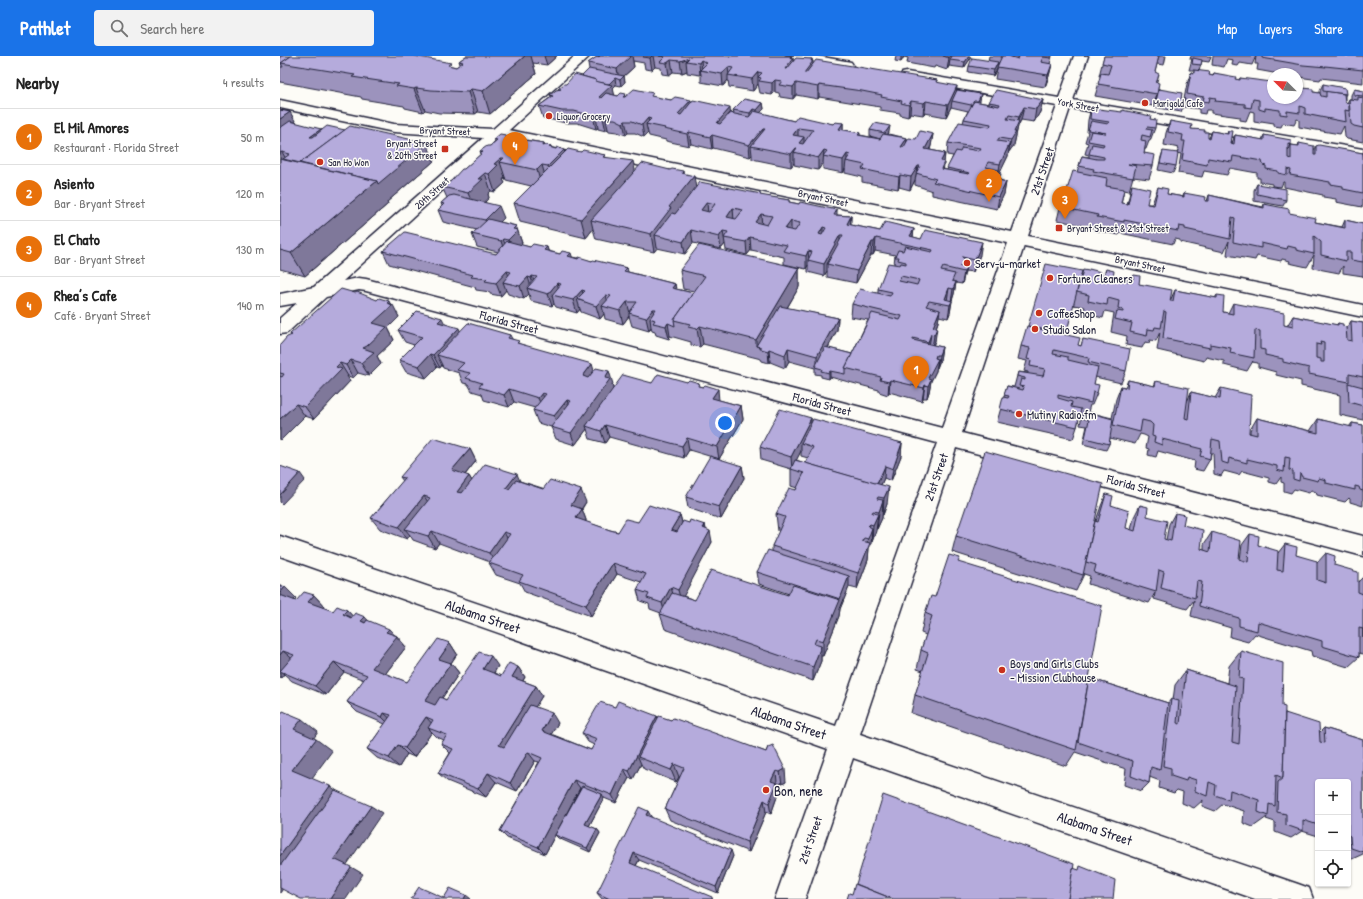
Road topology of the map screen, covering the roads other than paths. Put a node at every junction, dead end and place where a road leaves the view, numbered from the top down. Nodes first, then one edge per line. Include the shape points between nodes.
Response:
1 (583, 56) edge
2 (794, 56) edge
3 (1081, 56) edge
4 (862, 68) edge
5 (893, 73) edge
6 (1065, 103) junction
7 (280, 104) edge
8 (498, 133) junction
9 (1363, 154) edge
10 (1018, 239) junction
11 (321, 292) junction
12 (280, 300) edge
13 (1363, 311) edge
14 (280, 328) edge
15 (949, 438) junction
16 (280, 546) edge
17 (1363, 546) edge
18 (845, 741) junction
19 (790, 899) edge
20 (1298, 899) edge

1 - 8 street, 20th Street
2 - 4 street
3 - 6 street, 21st Street
5 - 6 street, York Street
6 - 9 street, York Street
6 - 10 street, 21st Street
7 - 8 street, Bryant Street via 394,128
8 - 10 street, Bryant Street via 518,135
8 - 11 street, 20th Street
10 - 13 street, Bryant Street
10 - 15 street, 21st Street
11 - 12 street, Florida Street
11 - 14 street, 20th Street
11 - 15 street, Florida Street via 359,284 366,285
15 - 17 street, Florida Street
15 - 18 street, 21st Street
16 - 18 street, Alabama Street
18 - 19 street, 21st Street
18 - 20 street, Alabama Street

